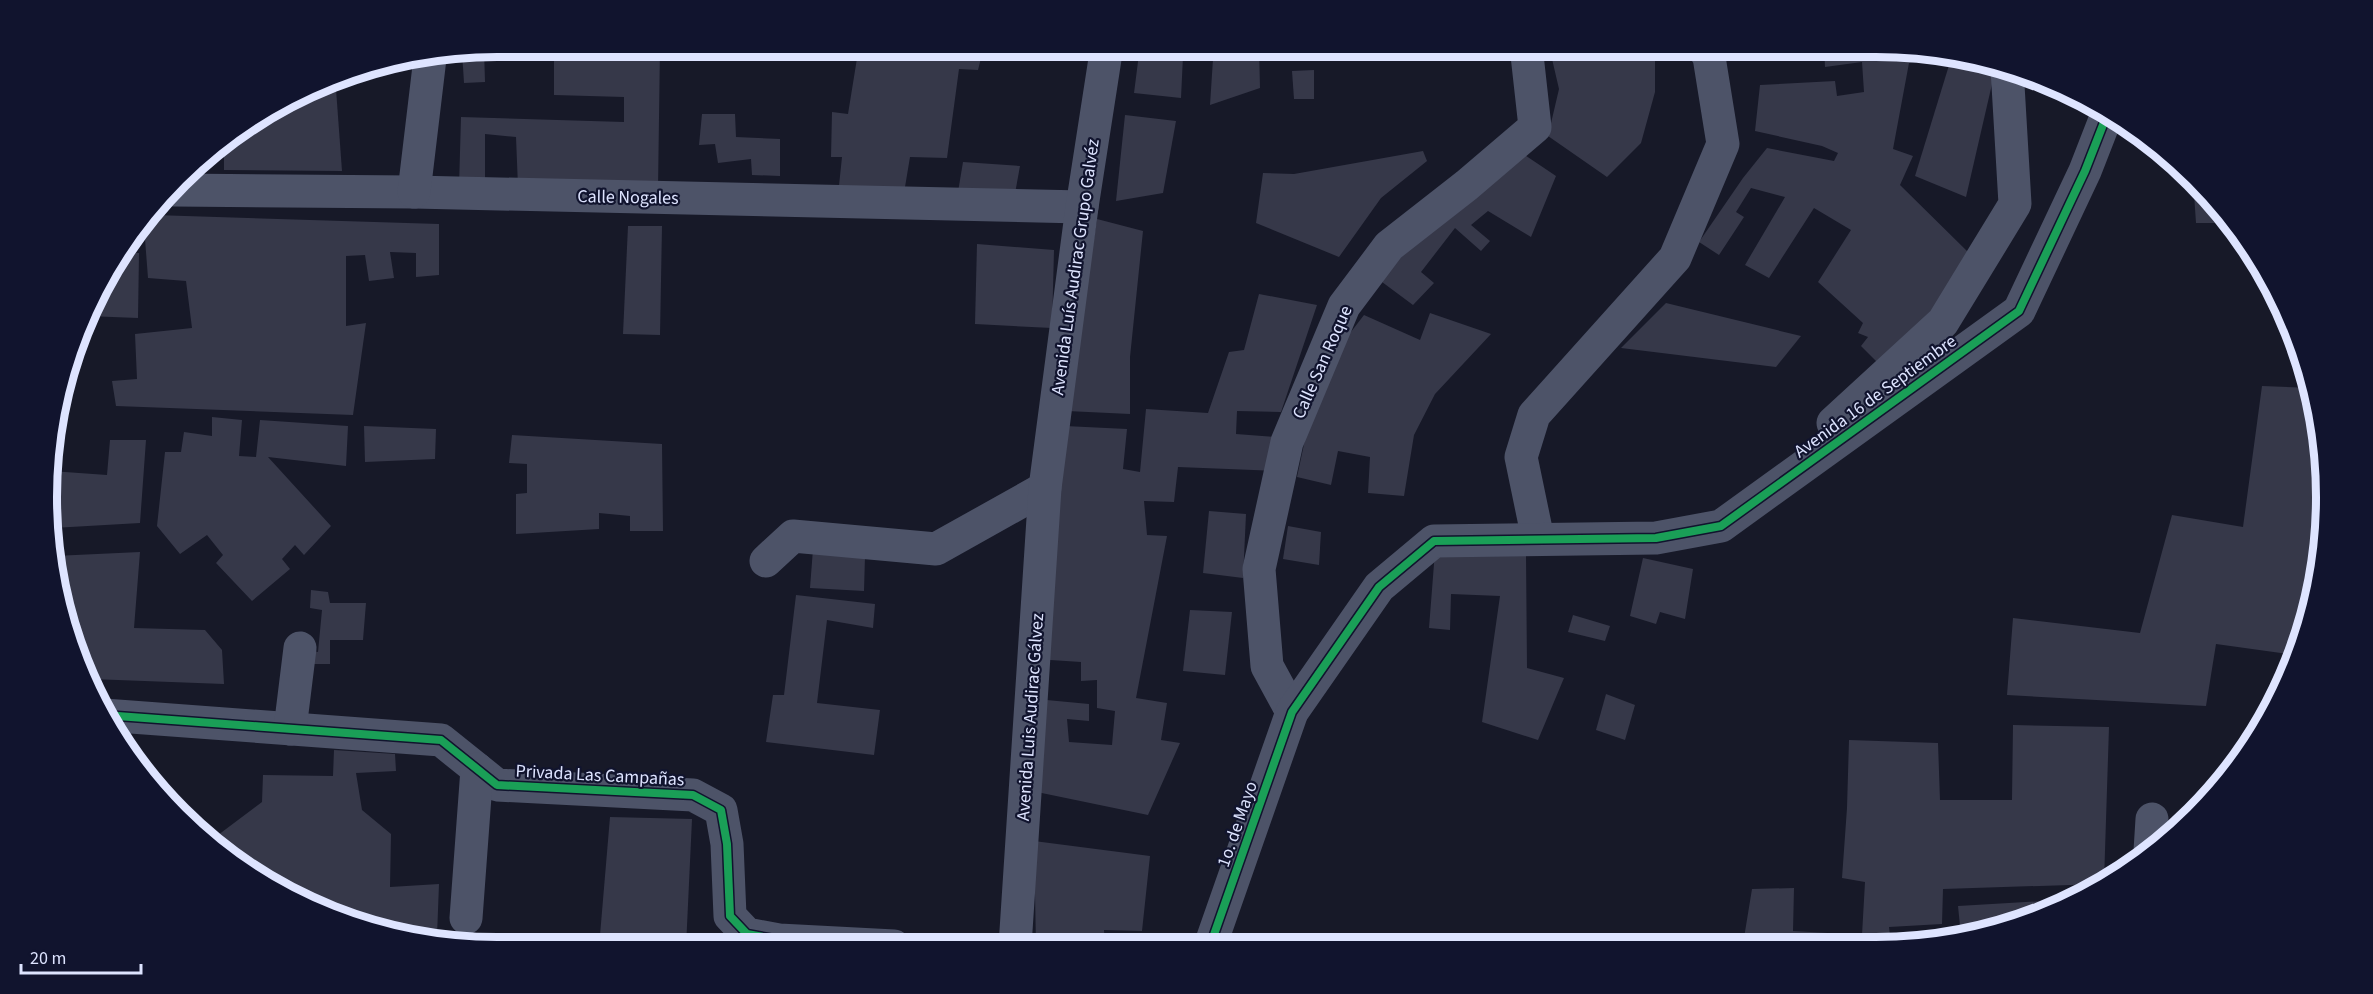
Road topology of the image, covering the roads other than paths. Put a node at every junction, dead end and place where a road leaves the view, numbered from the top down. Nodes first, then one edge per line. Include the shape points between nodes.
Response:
1 (1105, 57) edge
2 (1527, 57) edge
3 (1709, 57) edge
4 (429, 62) edge
5 (2008, 77) edge
6 (2104, 121) edge
7 (182, 190) edge
8 (414, 192) junction
9 (1082, 207) junction
10 (1045, 488) junction
11 (1721, 526) junction
12 (1538, 539) junction
13 (766, 561) dead end
14 (300, 648) dead end
15 (1292, 712) junction
16 (116, 717) edge
17 (290, 729) junction
18 (477, 769) junction
19 (466, 918) dead end
20 (763, 937) edge
21 (1016, 937) edge
22 (1213, 937) edge

1 - 9 street, Avenida Luís Audirac Grupo Galvéz
2 - 15 street, Calle San Roque via 1534,127 1389,246 1344,306 1287,442 1259,569 1267,666
3 - 12 street via 1723,144 1675,258 1534,415 1521,457
4 - 8 street
5 - 11 street via 2015,204 1943,322
6 - 11 street, Avenida 16 de Septiembre via 2019,311
7 - 8 street, Calle Nogales
8 - 9 street, Calle Nogales
9 - 10 street, Avenida Luís Audirac Grupo Galvéz
10 - 13 street via 936,549 793,536
10 - 21 street, Avenida Luis Audirac Gálvez
11 - 12 street, Avenida 16 de Septiembre via 1656,538
12 - 15 street, 1o. de Mayo via 1434,541 1379,587
14 - 17 street
15 - 22 street, 1o. de Mayo
16 - 17 street, Privada Las Campañas
17 - 18 street, Privada Las Campañas via 441,740
18 - 19 street
18 - 20 street, Privada Las Campañas via 496,785 693,795 721,810 727,844 730,916 747,934

